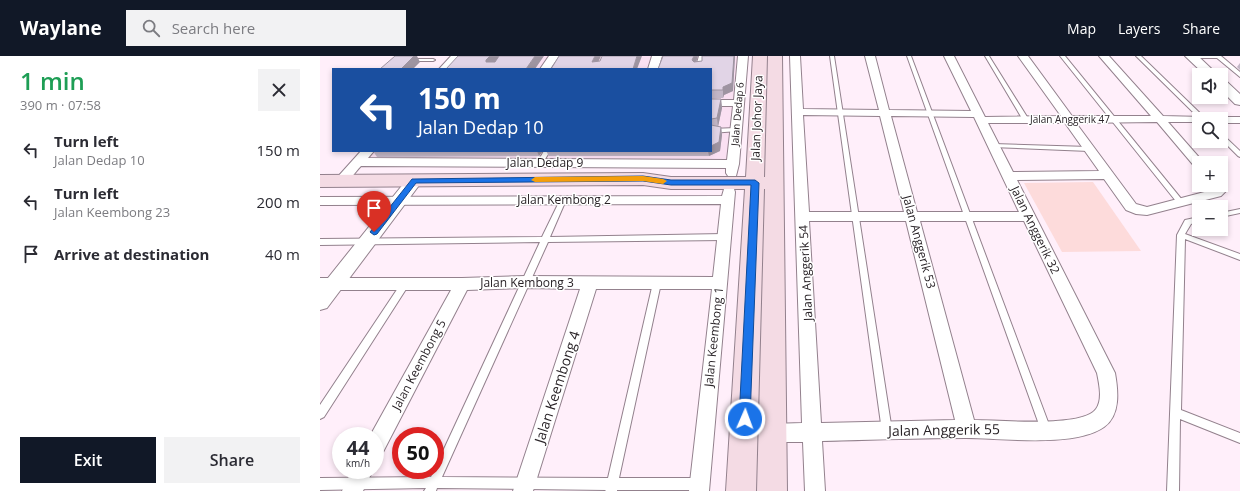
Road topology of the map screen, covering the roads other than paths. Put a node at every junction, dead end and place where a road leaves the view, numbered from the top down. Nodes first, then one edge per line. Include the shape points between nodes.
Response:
1 (456, 56) edge
2 (554, 56) edge
3 (657, 56) edge
4 (701, 56) edge
5 (742, 56) edge
6 (760, 56) edge
7 (775, 56) edge
8 (795, 56) edge
9 (832, 56) edge
10 (870, 56) edge
11 (909, 56) edge
12 (949, 56) edge
13 (987, 56) edge
14 (1023, 56) edge
15 (1062, 56) edge
16 (1104, 56) edge
17 (1138, 56) edge
18 (1192, 57) edge
19 (1218, 57) edge
20 (403, 60) edge
21 (433, 60) dead end
22 (445, 68) edge
23 (546, 68) edge
24 (653, 68) edge
25 (698, 68) edge
26 (1204, 68) edge
27 (1240, 75) edge
28 (1228, 90) edge
29 (1240, 101) edge
30 (712, 103) edge
31 (738, 103) junction
32 (798, 112) junction
33 (840, 112) junction
34 (1196, 112) edge
35 (885, 113) junction
36 (930, 114) junction
37 (979, 117) junction
38 (1068, 119) junction
39 (1114, 119) junction
40 (1159, 119) junction
41 (1192, 119) edge
42 (1026, 120) junction
43 (1228, 120) edge
44 (1240, 120) edge
45 (736, 130) junction
46 (712, 131) edge
47 (1228, 143) edge
48 (994, 146) junction
49 (1089, 149) junction
50 (367, 152) edge
51 (546, 152) edge
52 (1240, 155) edge
53 (1192, 156) edge
54 (358, 162) junction
55 (540, 163) junction
56 (1108, 175) junction
57 (1009, 176) junction
58 (747, 179) junction
59 (320, 181) edge
60 (340, 181) junction
61 (414, 181) junction
62 (1218, 192) edge
63 (563, 200) junction
64 (320, 201) edge
65 (399, 201) junction
66 (1181, 202) junction
67 (1240, 211) edge
68 (1228, 213) edge
69 (912, 216) junction
70 (968, 216) junction
71 (1028, 216) junction
72 (803, 217) junction
73 (855, 217) junction
74 (1192, 221) edge
75 (1181, 235) junction
76 (724, 237) junction
77 (544, 240) junction
78 (320, 242) edge
79 (366, 243) junction
80 (1240, 257) edge
81 (525, 282) junction
82 (590, 283) junction
83 (657, 283) junction
84 (720, 283) junction
85 (327, 284) edge
86 (405, 284) junction
87 (462, 284) junction
88 (320, 302) edge
89 (1108, 407) joint
90 (1176, 413) junction
91 (320, 414) edge
92 (967, 429) junction
93 (384, 430) edge
94 (1046, 430) junction
95 (887, 431) junction
96 (813, 432) junction
97 (771, 433) junction
98 (1240, 438) edge
99 (357, 482) edge
100 (320, 484) edge
101 (432, 486) edge
102 (524, 487) edge
103 (612, 487) edge
104 (699, 487) edge
105 (741, 491) edge
106 (772, 491) edge
107 (815, 491) edge
108 (1173, 491) edge

1 - 22 street
2 - 23 street
3 - 24 street
4 - 25 lane
5 - 31 street, Jalan Dedap 6
6 - 58 main road, Jalan Johor Jaya
7 - 58 main road, Jalan Johor Jaya
8 - 32 street, Jalan Anggerik 54
9 - 33 lane
10 - 35 street, Jalan Anggerik 53
11 - 36 lane
12 - 37 street, Jalan Anggerik 32
13 - 42 lane
14 - 38 street
15 - 39 lane
16 - 40 street
17 - 34 lane
18 - 19 lane
18 - 26 street
19 - 27 lane
20 - 21 lane
28 - 29 street
30 - 31 street
31 - 45 street, Jalan Dedap 6
32 - 33 street, Jalan Anggerik 47
32 - 72 street, Jalan Anggerik 54
33 - 35 street, Jalan Anggerik 47
33 - 73 lane
35 - 36 street, Jalan Anggerik 47
35 - 69 street, Jalan Anggerik 53
36 - 37 street, Jalan Anggerik 47
36 - 70 lane
37 - 42 street, Jalan Anggerik 47
37 - 48 street, Jalan Anggerik 32
38 - 39 street, Jalan Anggerik 47
38 - 42 street, Jalan Anggerik 47
38 - 49 street
39 - 40 street, Jalan Anggerik 47
39 - 66 lane
40 - 41 street, Jalan Anggerik 47
40 - 53 street
43 - 44 street
45 - 46 lane
45 - 58 street, Jalan Dedap 6
47 - 52 lane
48 - 49 lane
48 - 57 street, Jalan Anggerik 32
49 - 56 street
50 - 54 street
51 - 55 lane
54 - 55 street, Jalan Dedap 9
54 - 60 street
55 - 58 street, Jalan Dedap 9
56 - 57 street
56 - 66 street via 1131,207 1142,211
57 - 71 street, Jalan Anggerik 32
58 - 61 main road via 671,182 643,179
58 - 63 street, Jalan Kembong 2
58 - 76 street, Jalan Keembong 1
58 - 97 main road, Jalan Johor Jaya
58 - 105 main road, Jalan Johor Jaya
59 - 60 main road
60 - 61 main road
61 - 65 street
62 - 66 street
63 - 65 street, Jalan Kembong 2
63 - 77 lane
64 - 65 street, Jalan Kembong 2
65 - 79 street
67 - 68 lane
69 - 70 street
69 - 73 street
69 - 92 street, Jalan Anggerik 53
70 - 71 street
70 - 94 lane
71 - 89 street, Jalan Anggerik 32 via 1106,373
72 - 73 street
72 - 96 street, Jalan Anggerik 54
73 - 95 lane
74 - 75 lane via 1188,222
75 - 80 lane
75 - 90 lane
76 - 77 lane
76 - 84 street, Jalan Keembong 1
77 - 79 lane
77 - 81 lane
78 - 79 lane
79 - 85 street
81 - 82 street, Jalan Kembong 3
81 - 87 street, Jalan Kembong 3
81 - 101 lane
82 - 83 street, Jalan Kembong 3
82 - 102 street, Jalan Keembong 4
83 - 84 street, Jalan Kembong 3
83 - 103 lane
84 - 104 street, Jalan Keembong 1
85 - 86 street, Jalan Kembong 3
85 - 88 street
86 - 87 street, Jalan Kembong 3
86 - 91 lane
87 - 93 street, Jalan Keembong 5
89 - 94 street, Jalan Anggerik 55 via 1098,420 1080,428
90 - 98 lane
90 - 108 lane
92 - 94 street, Jalan Anggerik 55
92 - 95 street, Jalan Anggerik 55
95 - 96 street, Jalan Anggerik 55
96 - 97 street, Jalan Anggerik 55
96 - 107 street, Jalan Anggerik 54
97 - 106 main road, Jalan Johor Jaya
99 - 100 lane
99 - 101 lane
101 - 102 lane
102 - 103 lane
103 - 104 lane

